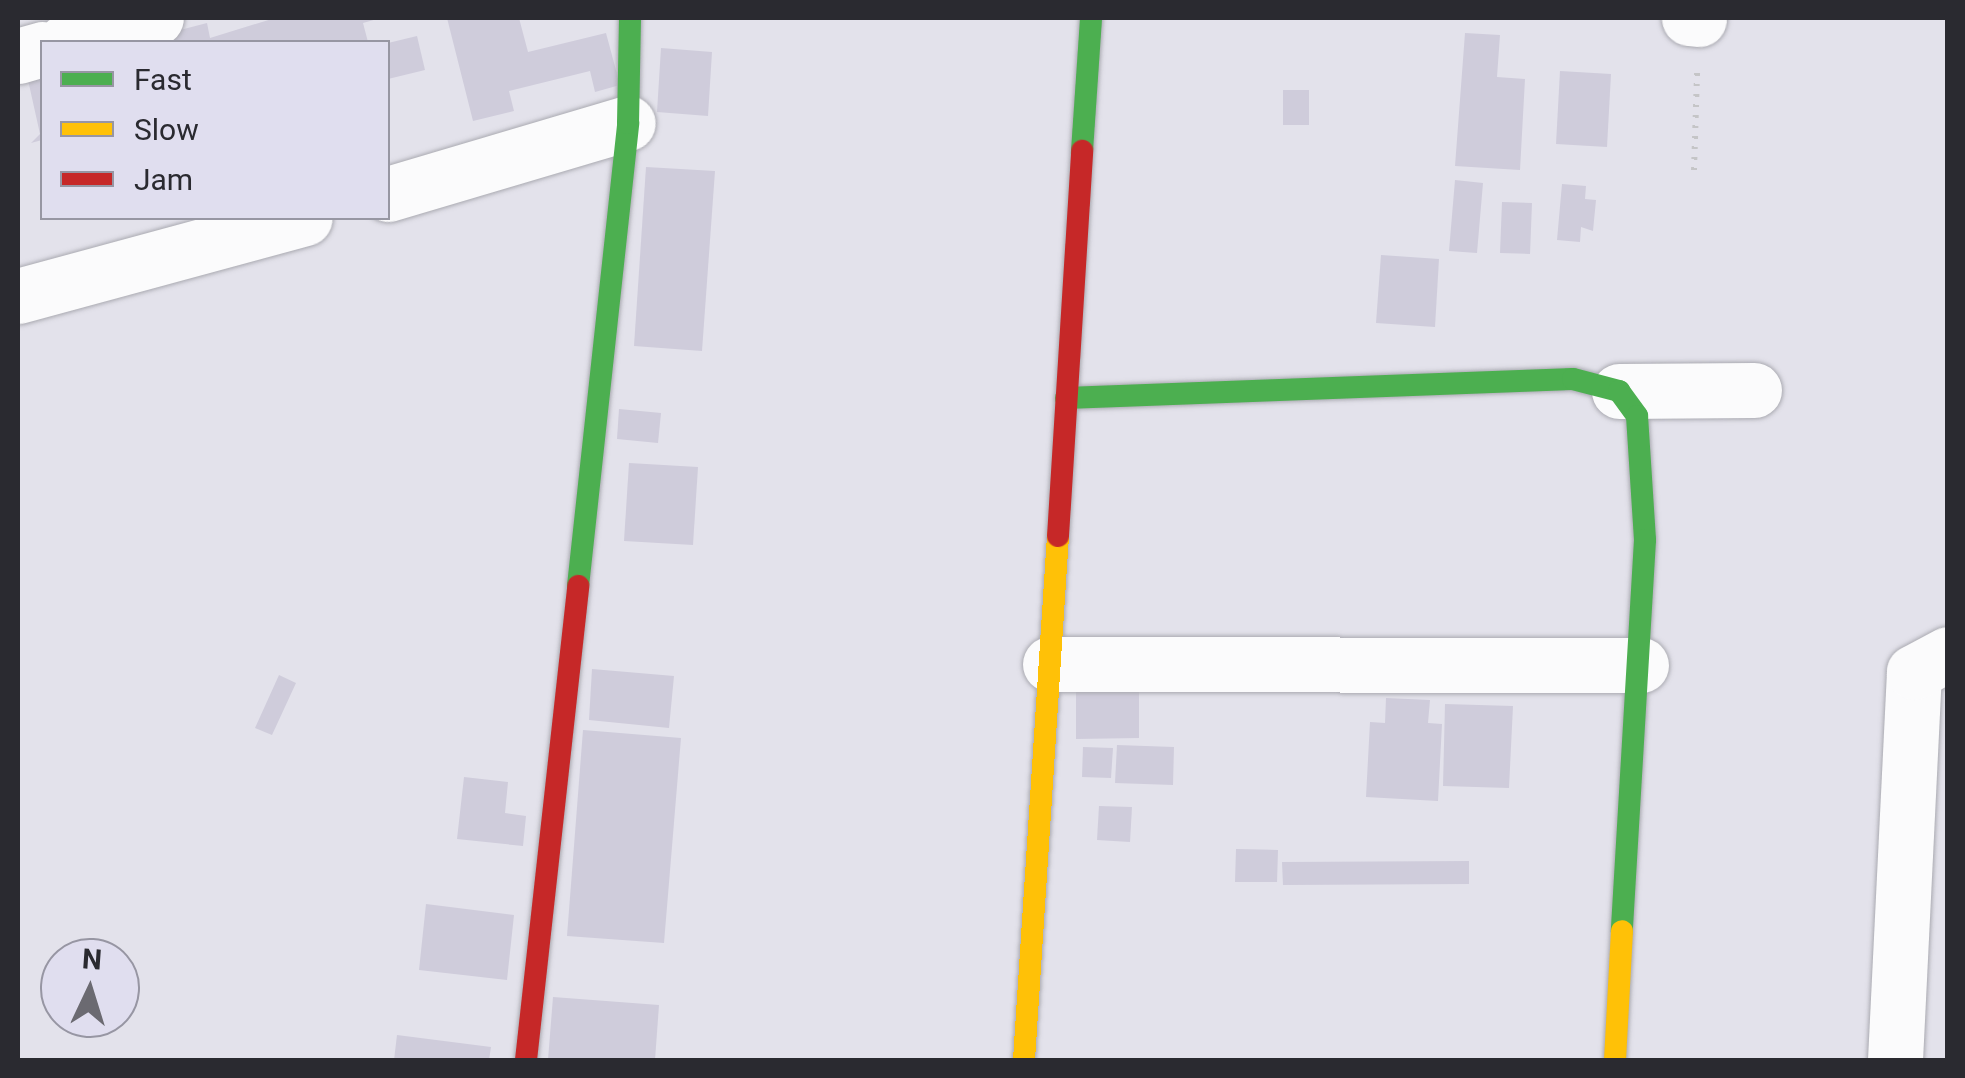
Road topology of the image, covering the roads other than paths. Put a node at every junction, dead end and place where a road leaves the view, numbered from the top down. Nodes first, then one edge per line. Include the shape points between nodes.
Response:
1 (630, 18) edge
2 (1090, 18) edge
3 (1689, 18) edge
4 (145, 19) edge
5 (1698, 19) edge
6 (72, 40) edge
7 (628, 123) junction
8 (390, 193) edge
9 (298, 220) edge
10 (18, 296) edge
11 (1754, 390) dead end
12 (1619, 391) junction
13 (1066, 398) junction
14 (1948, 654) edge
15 (1050, 664) junction
16 (1641, 664) junction
17 (526, 1060) edge
18 (1024, 1060) edge
19 (1615, 1060) edge
20 (1895, 1060) edge

1 - 7 street
2 - 13 street
3 - 5 street
4 - 6 street
7 - 8 street
7 - 17 street
9 - 10 street
11 - 12 street
12 - 13 street via 1555,380
12 - 16 street via 1637,416 1644,472
13 - 15 street
14 - 20 street via 1914,672
15 - 16 street
15 - 18 street
16 - 19 street

